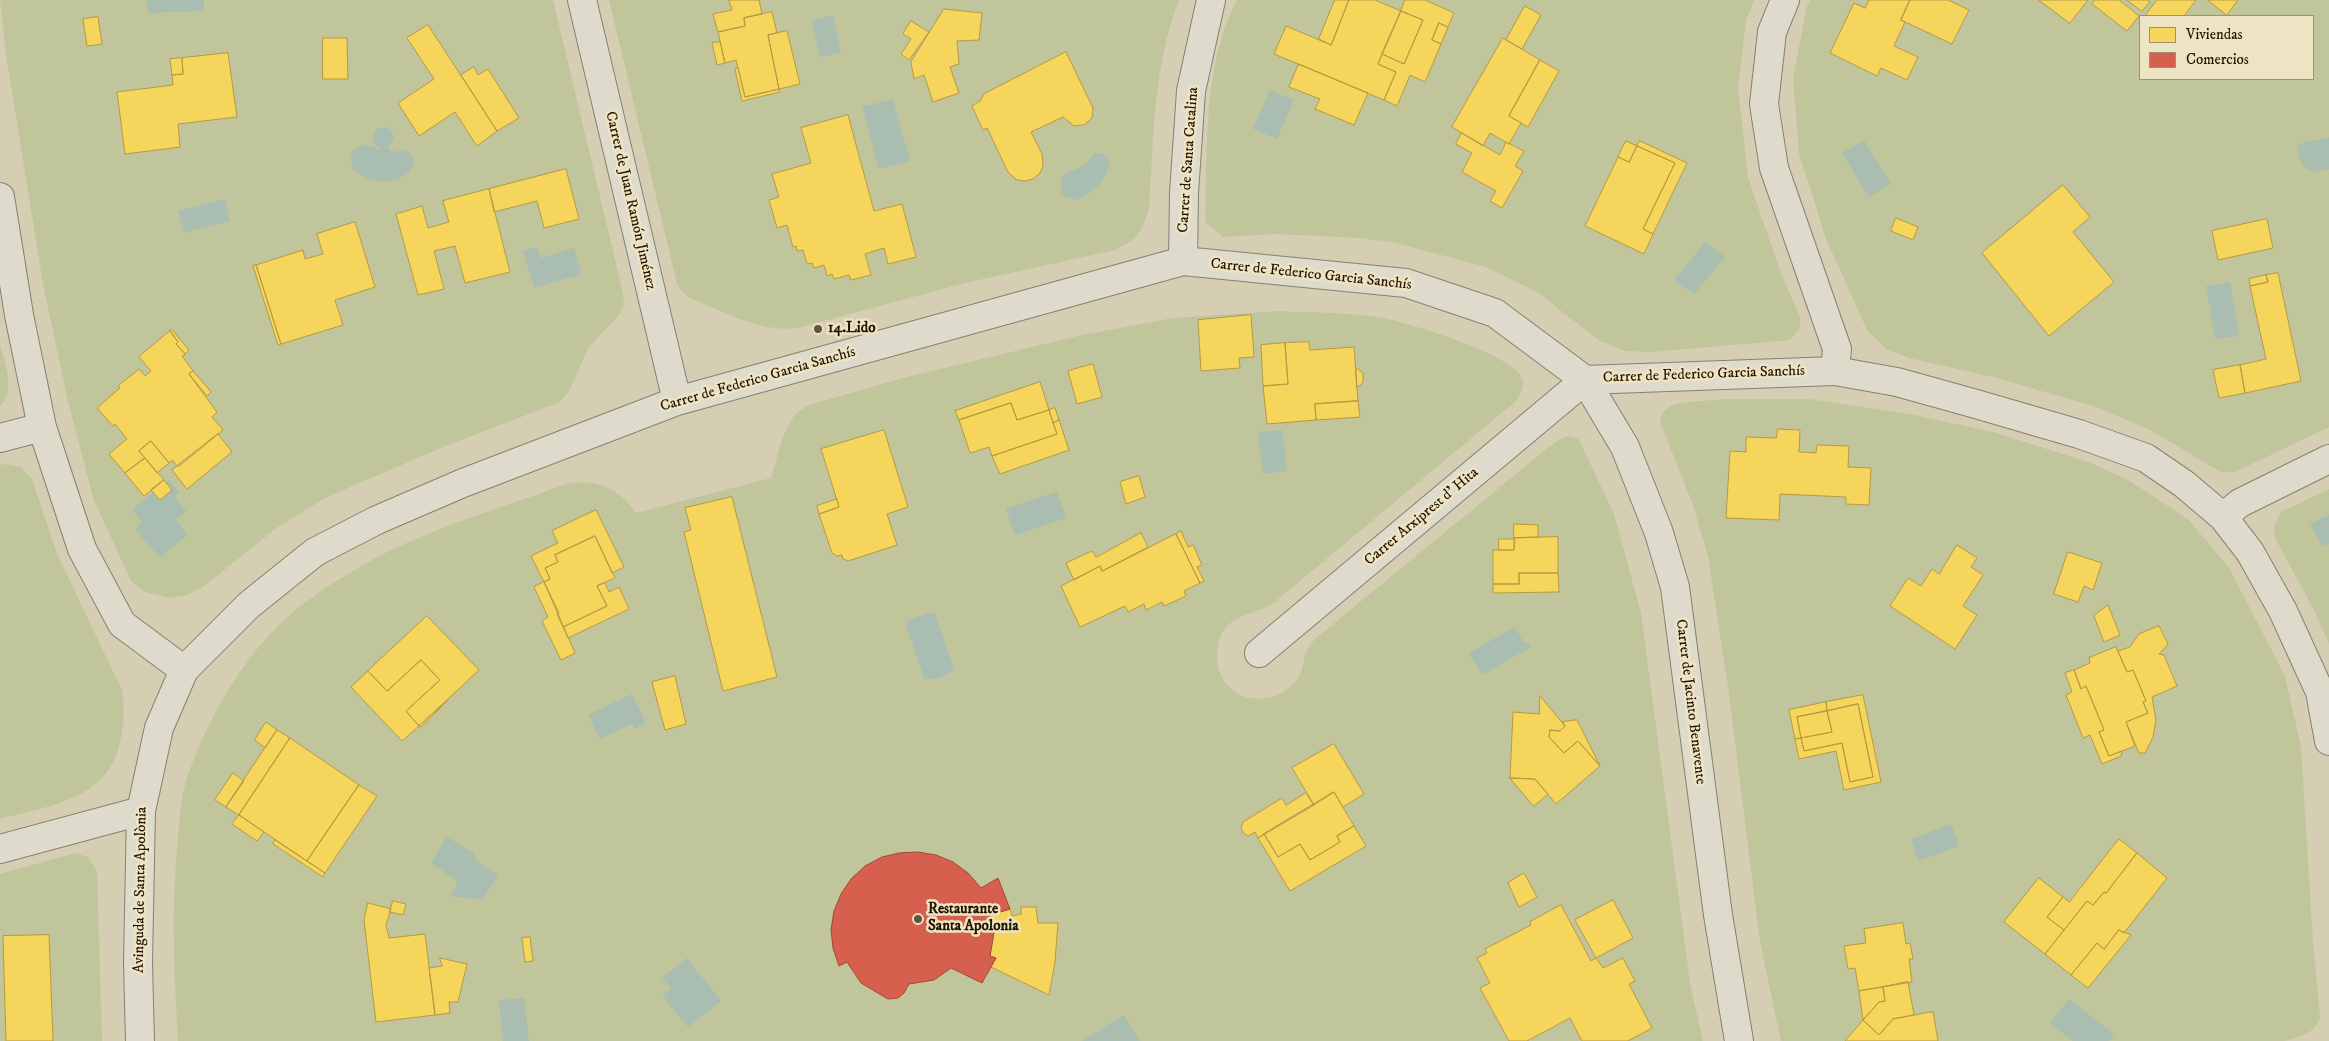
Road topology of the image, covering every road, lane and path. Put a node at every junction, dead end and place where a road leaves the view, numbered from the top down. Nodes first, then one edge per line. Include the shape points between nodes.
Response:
1 (582, 0) edge
2 (1211, 0) edge
3 (1785, 0) edge
4 (0, 197) edge
5 (1183, 261) junction
6 (1835, 371) junction
7 (1585, 380) junction
8 (677, 401) junction
9 (42, 427) junction
10 (0, 438) edge
11 (2329, 460) edge
12 (2223, 517) junction
13 (1259, 654) dead end
14 (184, 670) junction
15 (2329, 738) edge
16 (140, 811) junction
17 (0, 848) edge
18 (140, 1041) edge
19 (1739, 1041) edge

1 - 8 street, Carrer de Juan Ramón Jiménez
2 - 5 street, Carrer de Santa Catalina via 1191,91
3 - 6 street via 1772,32 1764,104 1774,168 1837,349
4 - 9 street via 19,315
5 - 7 street, Carrer de Federico Garcia Sanchís via 1406,283 1495,313
5 - 8 street, Carrer de Federico Garcia Sanchís
6 - 7 street, Carrer de Federico Garcia Sanchís
6 - 12 street, Carrer de Federico Garcia Sanchís via 1923,389 2079,434 2146,458
7 - 13 street, Carrer Arxiprest d' Hita
7 - 19 street, Carrer de Jacinto Benavente via 1625,447 1659,533 1675,586 1718,915
8 - 14 street, Carrer de Federico Garcia Sanchís via 463,483 377,520 316,552 249,605
9 - 10 street
9 - 14 street via 82,549 122,624
11 - 12 street via 2240,503
12 - 15 street, Carrer de Federico Garcia Sanchís via 2250,552 2283,611 2320,692
14 - 16 street, Avinguda de Santa Apolònia via 159,728
16 - 17 street
16 - 18 street, Avinguda de Santa Apolònia

